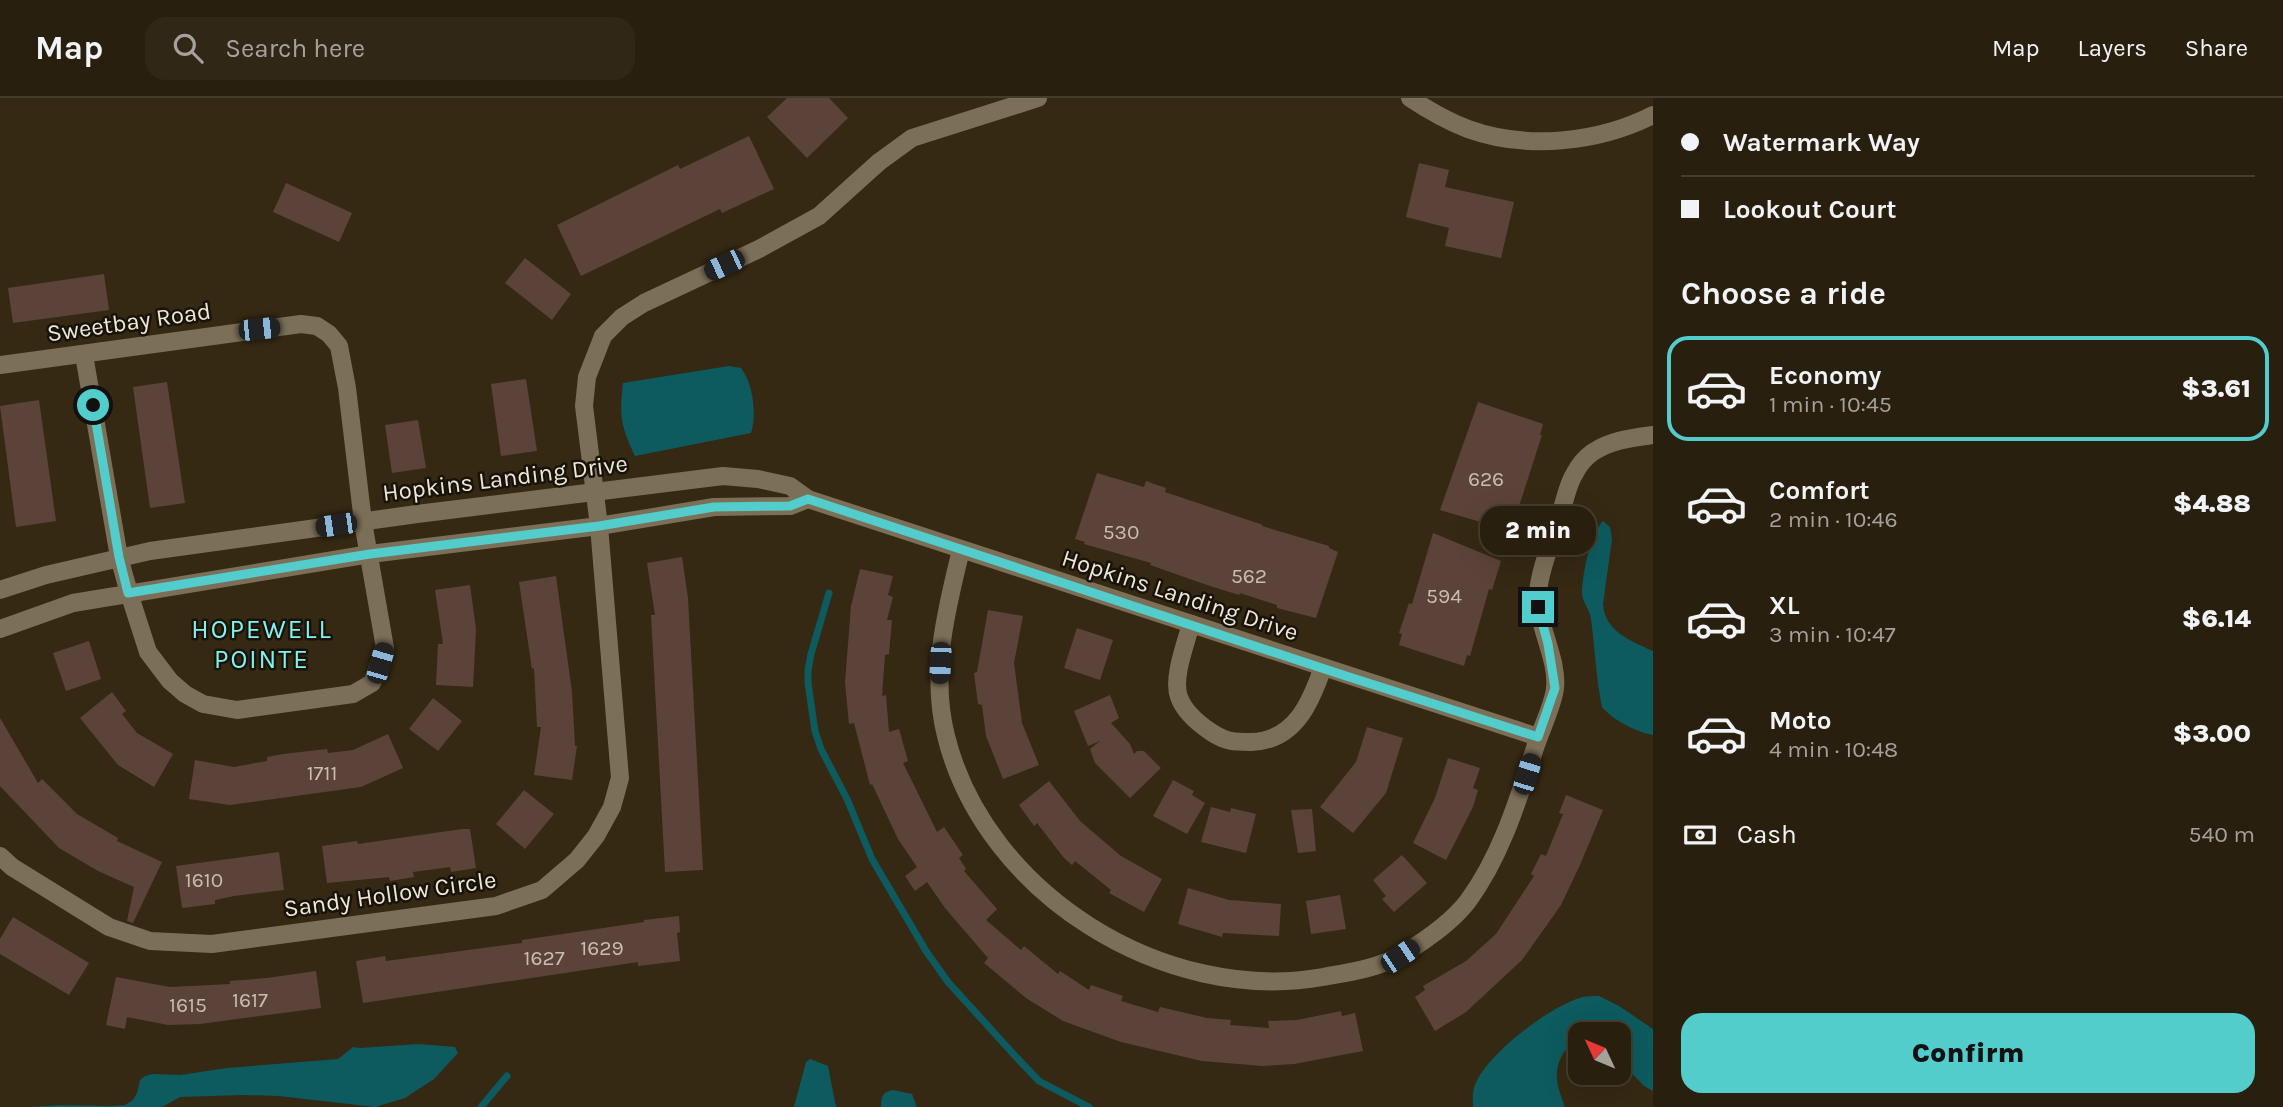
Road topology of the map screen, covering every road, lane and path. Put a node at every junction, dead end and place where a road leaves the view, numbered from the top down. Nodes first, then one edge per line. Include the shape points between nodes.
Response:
1 (1038, 98) edge
2 (1410, 98) edge
3 (1653, 116) edge
4 (84, 355) junction
5 (0, 365) edge
6 (1653, 435) edge
7 (593, 491) junction
8 (808, 499) junction
9 (363, 522) junction
10 (599, 526) junction
11 (961, 550) junction
12 (370, 554) junction
13 (119, 557) junction
14 (0, 590) edge
15 (128, 593) junction
16 (1191, 624) junction
17 (0, 629) edge
18 (1324, 667) junction
19 (1538, 737) junction
20 (0, 856) edge

1 - 7 street, Sandy Hollow Circle via 912,138 819,216 622,317 603,336 587,377 584,407
2 - 3 street via 1470,129 1521,139 1572,140
4 - 5 street, Sweetbay Road
4 - 9 street, Sweetbay Road via 236,331 317,326 339,346
4 - 13 street, Sweetbay Road
6 - 19 street via 1615,441 1590,454 1573,475 1539,583 1538,607 1555,688
7 - 8 street, Hopkins Landing Drive via 723,475 790,486
7 - 9 street, Hopkins Landing Drive
7 - 10 street, Sandy Hollow Circle
8 - 10 street via 790,506 714,507
8 - 11 street, Hopkins Landing Drive
9 - 12 street, Sweetbay Road
9 - 13 street, Hopkins Landing Drive
10 - 12 street
10 - 20 street, Sandy Hollow Circle via 620,778 612,807 596,836 577,860 542,890 496,906 212,944 150,941 109,927
11 - 16 street, Hopkins Landing Drive
11 - 19 street via 941,638 938,688 945,735 962,784 991,834 1022,872 1065,909 1150,957 1252,982 1366,970 1400,956 1466,904 1491,866
12 - 15 street
12 - 15 street, Sweetbay Road via 385,648 372,682 353,694 237,710 203,704 170,681 148,652
13 - 14 street, Hopkins Landing Drive
13 - 15 street, Sweetbay Road
15 - 17 street via 73,603
16 - 18 street, Hopkins Landing Drive
16 - 18 street via 1178,677 1179,697 1198,723 1225,741 1266,742 1285,732 1311,700
18 - 19 street, Hopkins Landing Drive

